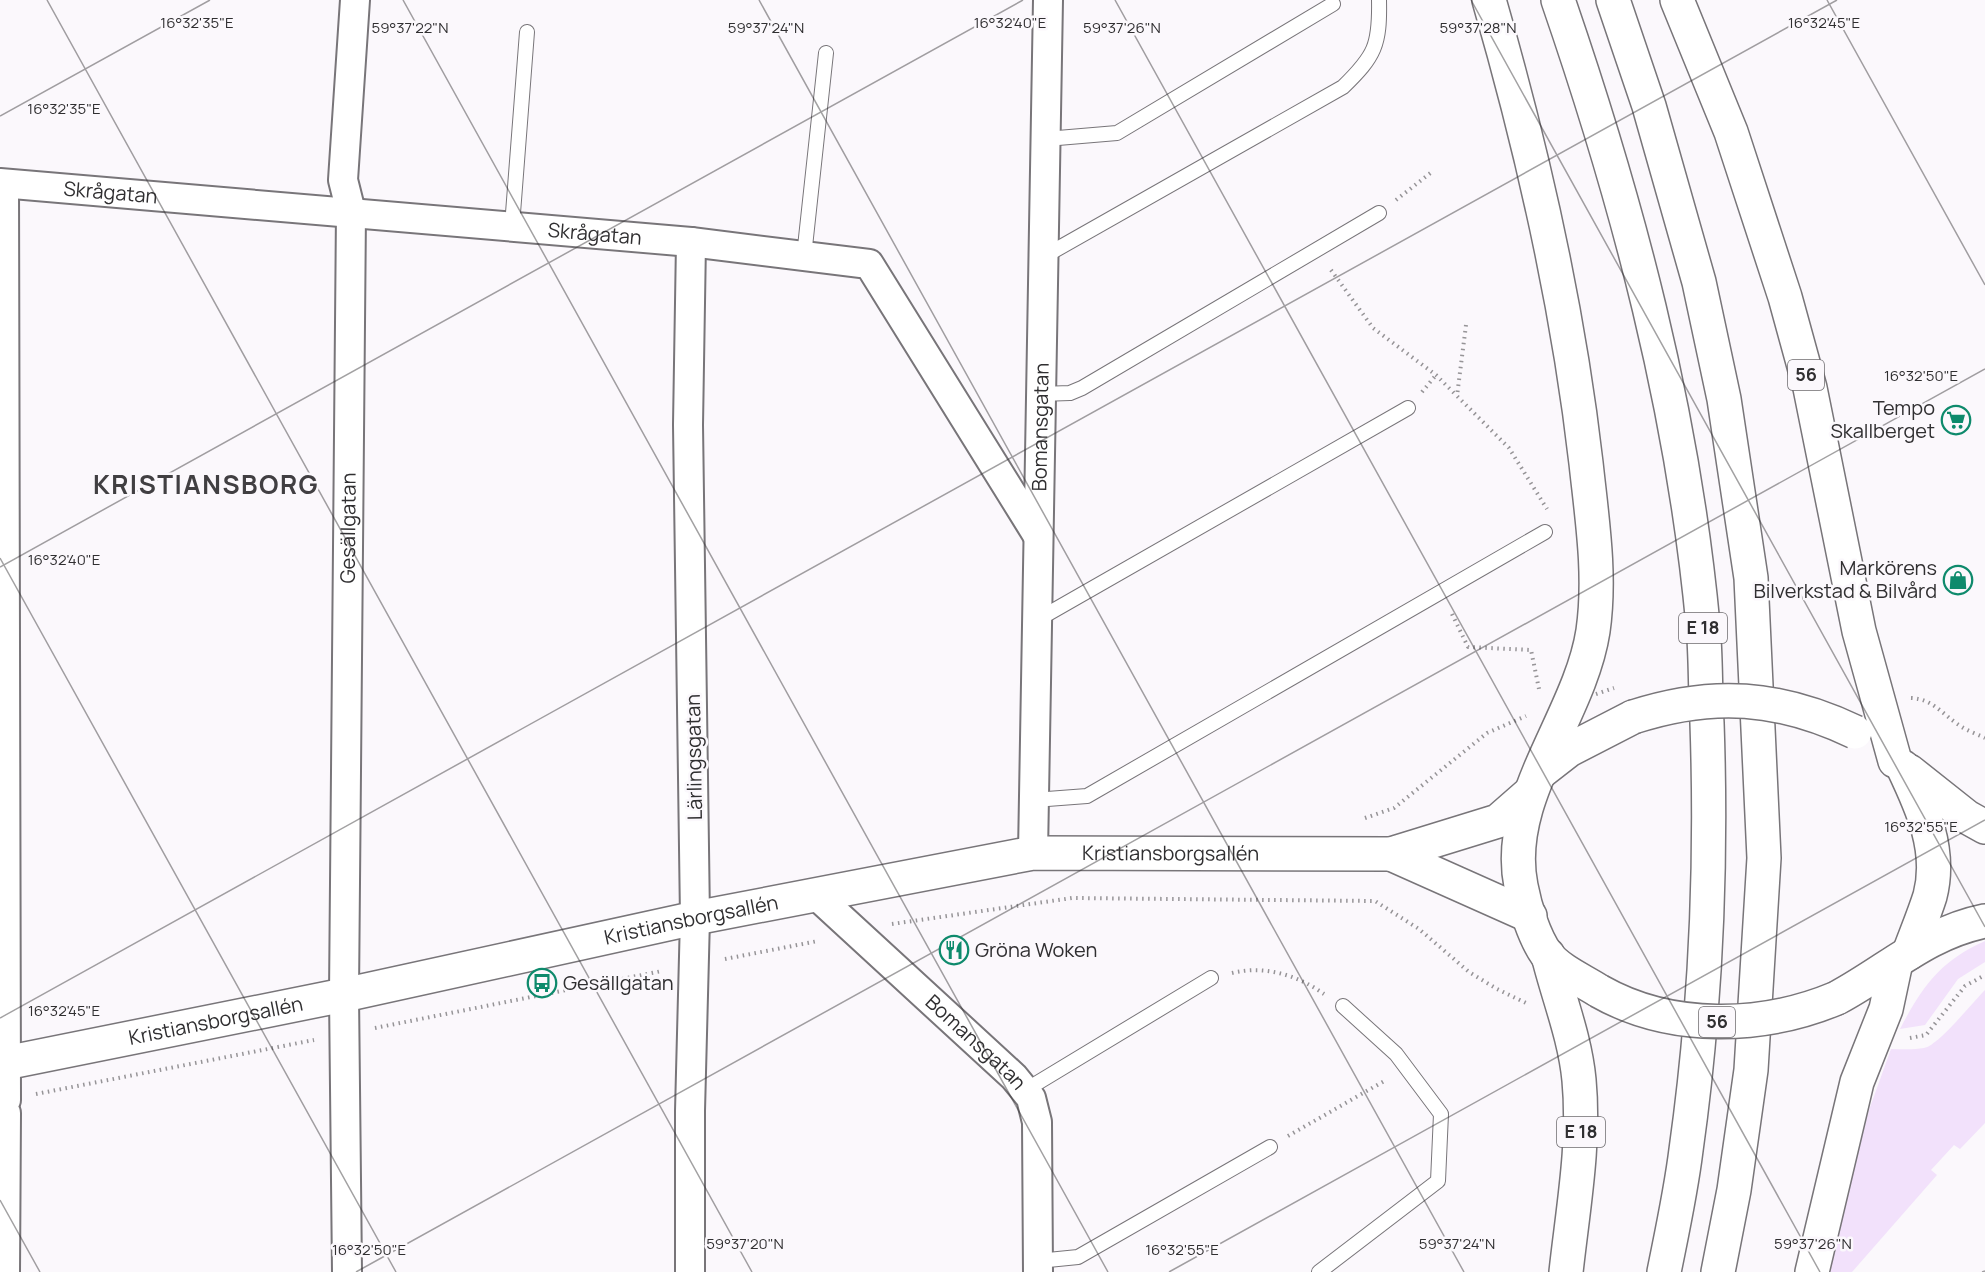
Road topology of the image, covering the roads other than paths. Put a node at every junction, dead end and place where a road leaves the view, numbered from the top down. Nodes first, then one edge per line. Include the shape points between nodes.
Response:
1 (355, 0) edge
2 (1048, 0) edge
3 (1379, 0) edge
4 (1489, 0) edge
5 (1558, 0) edge
6 (1613, 0) edge
7 (1677, 0) edge
8 (1333, 4) dead end
9 (527, 32) dead end
10 (826, 53) dead end
11 (1046, 139) junction
12 (2, 183) edge
13 (351, 212) junction
14 (1379, 213) road end
15 (512, 226) junction
16 (691, 242) junction
17 (804, 256) junction
18 (1043, 257) junction
19 (1040, 394) junction
20 (1408, 408) dead end
21 (1545, 532) road end
22 (1038, 536) junction
23 (1036, 620) junction
24 (1899, 764) junction
25 (1536, 783) junction
26 (1034, 800) junction
27 (1985, 827) edge
28 (1033, 854) junction
29 (1391, 854) junction
30 (817, 896) junction
31 (1530, 916) junction
32 (695, 918) junction
33 (1985, 921) edge
34 (1548, 955) junction
35 (1902, 957) junction
36 (1211, 978) road end
37 (344, 995) junction
38 (1343, 1006) road end
39 (4, 1063) edge
40 (1024, 1090) junction
41 (1270, 1147) road end
42 (1038, 1267) edge
43 (5, 1272) edge
44 (347, 1272) edge
45 (690, 1272) edge
46 (1319, 1272) edge
47 (1566, 1272) edge
48 (1664, 1272) edge
49 (1718, 1272) edge
50 (1812, 1272) edge

1 - 13 street, Gesällgatan via 343,180
2 - 11 street, Bomansgatan
3 - 18 lane via 1380,27 1369,62 1343,87
4 - 25 main road, 56 via 1548,228 1584,445 1596,581 1593,631 1570,702
5 - 48 main road, E 18 via 1607,149 1654,322 1677,439 1703,627 1710,811 1705,976 1686,1152
6 - 49 main road, E 18 via 1649,106 1696,271 1724,399 1751,578 1764,858 1750,1070
7 - 24 main road, 56 via 1731,132 1785,297 1810,388 1859,630 1876,698
8 - 11 lane via 1117,132
9 - 15 lane
10 - 17 lane
11 - 18 street, Bomansgatan
12 - 13 street, Skrågatan
12 - 39 street
13 - 15 street, Skrågatan
13 - 37 street, Gesällgatan
14 - 19 lane via 1082,388 1070,393
15 - 16 street, Skrågatan
16 - 17 street, Skrågatan
16 - 32 street, Lärlingsgatan via 688,425
17 - 22 street, Skrågatan via 869,264
18 - 19 street, Bomansgatan
19 - 22 street, Bomansgatan
20 - 23 lane
21 - 26 lane via 1087,796
22 - 23 street, Bomansgatan
23 - 26 street, Bomansgatan
24 - 25 main road, Kristiansborgsallén, bridge via 1855,732 1802,710 1762,701 1712,699 1633,717 1569,750
24 - 27 main road, Kristiansborgsallén
24 - 35 main road, 56 via 1922,806 1933,857 1929,897
25 - 29 main road, Kristiansborgsallén via 1498,821
25 - 31 main road, 56 via 1518,852 1521,886
26 - 28 street, Bomansgatan
28 - 29 main road, Kristiansborgsallén
28 - 30 main road, Kristiansborgsallén
29 - 31 main road, Kristiansborgsallén
30 - 32 main road, Kristiansborgsallén
30 - 40 street, Bomansgatan
31 - 34 main road, 56
32 - 37 main road, Kristiansborgsallén
32 - 45 street, Lärlingsgatan
33 - 35 main road, 56 via 1957,927
34 - 35 main road, 56, bridge via 1599,991 1631,1006 1663,1016 1730,1023 1799,1012 1837,998
34 - 47 main road, E 18 via 1579,1079 1581,1134
35 - 50 main road via 1887,1009 1857,1082
36 - 40 lane
37 - 39 main road, Kristiansborgsallén
37 - 44 street, Gesällgatan
38 - 46 lane via 1396,1054 1440,1114 1438,1180
39 - 43 street
40 - 42 street, Bomansgatan via 1031,1098 1036,1122
41 - 42 lane via 1078,1257

